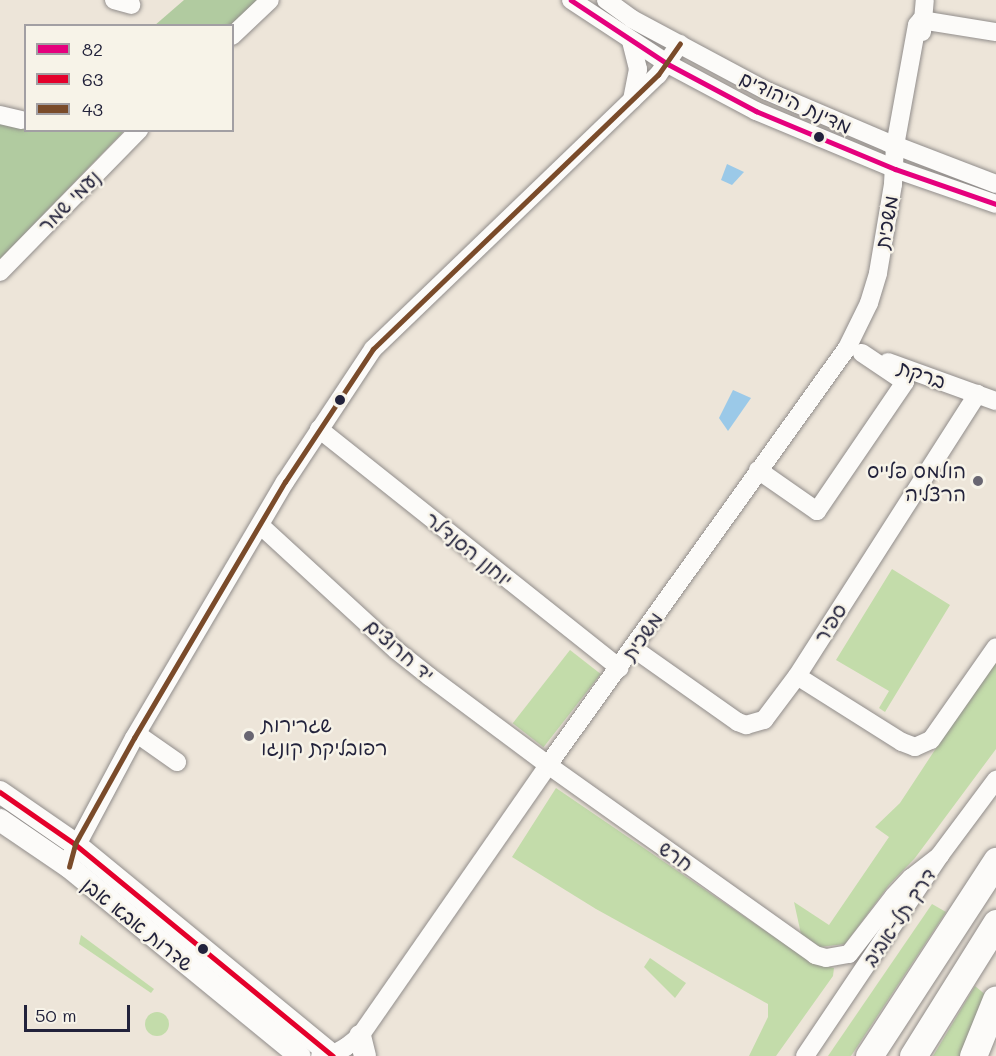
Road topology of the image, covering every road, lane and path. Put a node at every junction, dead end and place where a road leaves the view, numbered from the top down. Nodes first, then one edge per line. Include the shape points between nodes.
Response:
1 (270, 0) edge
2 (571, 0) edge
3 (925, 0) edge
4 (617, 3) edge
5 (921, 20) junction
6 (996, 32) edge
7 (234, 34) edge
8 (631, 41) junction
9 (680, 44) junction
10 (668, 64) junction
11 (632, 99) junction
12 (0, 115) edge
13 (21, 120) dead end
14 (127, 132) edge
15 (137, 132) edge
16 (899, 147) junction
17 (895, 169) junction
18 (996, 184) edge
19 (996, 204) edge
20 (0, 261) edge
21 (0, 272) edge
22 (854, 351) junction
23 (977, 394) junction
24 (996, 401) edge
25 (319, 429) junction
26 (758, 470) junction
27 (260, 525) junction
28 (996, 647) edge
29 (633, 648) junction
30 (619, 668) junction
31 (797, 676) junction
32 (136, 734) junction
33 (177, 762) dead end
34 (548, 765) junction
35 (996, 780) edge
36 (0, 792) edge
37 (0, 819) edge
38 (75, 844) junction
39 (940, 855) junction
40 (996, 861) edge
41 (69, 867) junction
42 (996, 923) edge
43 (996, 999) edge
44 (362, 1046) edge
45 (300, 1056) edge
46 (327, 1056) edge
47 (805, 1056) edge
48 (869, 1056) edge
49 (913, 1056) edge
50 (973, 1056) edge

1 - 7 street
2 - 8 street, מדינת היהודים
3 - 5 street, משכית
4 - 9 street, מדינת היהודים
5 - 6 street
5 - 16 street, משכית
8 - 10 street, מדינת היהודים
8 - 11 street via 638,69
9 - 10 street
9 - 16 street, מדינת היהודים via 767,91
10 - 11 street
10 - 17 street, מדינת היהודים via 756,111
11 - 25 street via 373,349
12 - 13 street
14 - 20 street, נעמי שמר
15 - 21 street, נעמי שמר
16 - 17 street, משכית
16 - 18 street, מדינת היהודים
17 - 19 street, מדינת היהודים
17 - 22 street, משכית via 878,273
22 - 23 street, ברקת
22 - 26 street, משכית
22 - 26 street via 906,382 816,512
23 - 24 street, ברקת
23 - 31 street, ספיר
25 - 27 street
25 - 30 street, יוחנן הסנדלר
26 - 29 street, משכית
27 - 32 street
27 - 34 street, יד חרוצים via 396,650
28 - 31 street via 931,740 915,747
29 - 30 street, משכית
29 - 31 street, ספיר via 746,725 757,724 771,715
30 - 34 street, משכית
32 - 33 street
32 - 38 street
34 - 39 street, חרש via 804,948 826,958 849,954 894,896
34 - 44 street, משכית
35 - 39 street, דרך תל-אביב
36 - 38 main road, שדרות אבא אבן
37 - 41 main road, שדרות אבא אבן
38 - 41 street
38 - 46 main road, שדרות אבא אבן
39 - 47 street, דרך תל-אביב
40 - 48 highway
41 - 45 main road, שדרות אבא אבן
42 - 49 highway
43 - 50 highway
44 - 46 street, משכית

